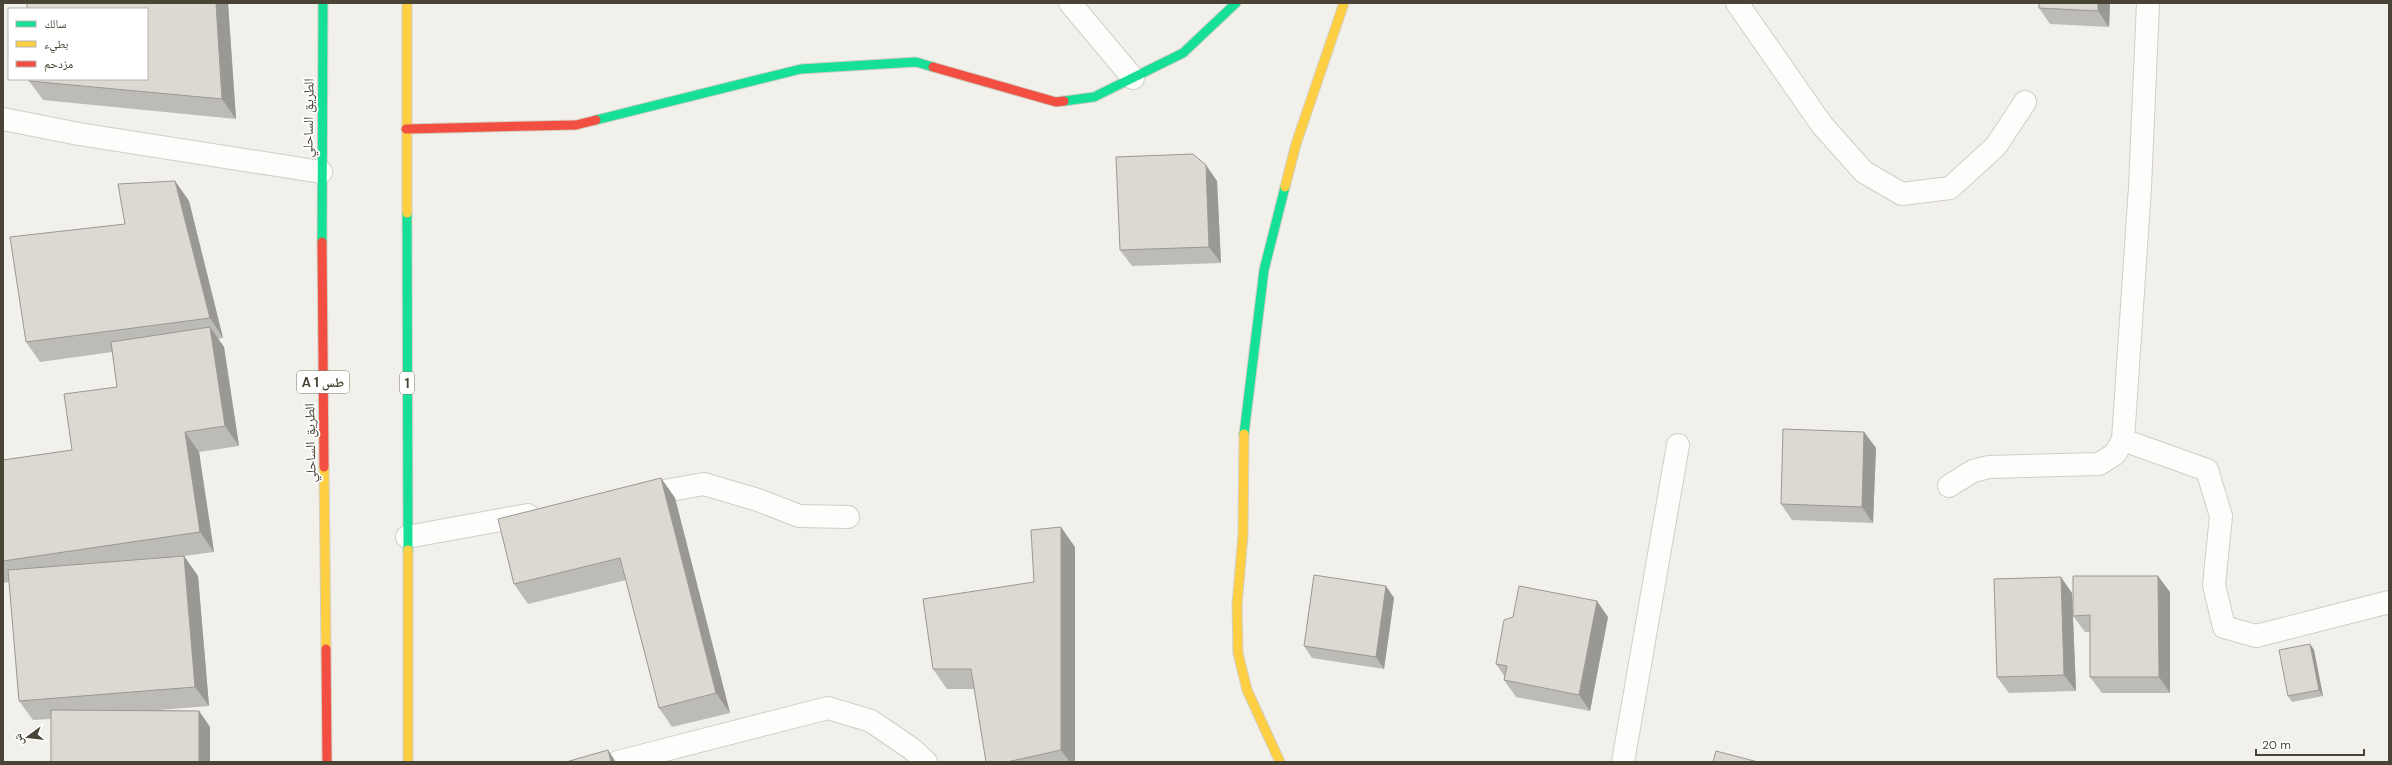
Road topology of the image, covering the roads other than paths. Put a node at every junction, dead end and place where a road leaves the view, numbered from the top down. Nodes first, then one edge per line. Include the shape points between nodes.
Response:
1 (323, 3) edge
2 (407, 3) edge
3 (1070, 3) edge
4 (1236, 3) edge
5 (1344, 3) edge
6 (1737, 3) edge
7 (2148, 3) edge
8 (1133, 78) junction
9 (2025, 102) dead end
10 (3, 119) edge
11 (406, 128) junction
12 (321, 172) junction
13 (2123, 440) junction
14 (1678, 445) dead end
15 (1949, 486) dead end
16 (618, 499) edge
17 (548, 512) edge
18 (848, 517) dead end
19 (407, 537) junction
20 (2389, 602) edge
21 (327, 762) edge
22 (408, 762) edge
23 (618, 762) edge
24 (926, 762) edge
25 (1280, 762) edge
26 (1624, 762) edge

1 - 12 main road, الطريق الساحلي / A 1 طس
2 - 11 main road, 1
3 - 8 street
4 - 8 main road via 1183,53
5 - 25 main road via 1296,144 1264,270 1244,433 1243,535 1237,606 1238,653 1248,690
6 - 9 street via 1822,125 1864,172 1902,194 1950,188 1996,146
7 - 13 street via 2140,187
8 - 11 main road via 1094,97 1056,102 916,62 801,69 576,125
10 - 12 street via 79,134
11 - 19 main road, 1
12 - 21 main road, الطريق الساحلي / A 1 طس
13 - 15 street via 2115,454 2099,464 2067,467 1989,467 1973,471
13 - 20 street via 2207,470 2221,516 2214,585 2224,627 2256,636
14 - 26 street
16 - 18 street via 704,484 758,500 799,516
17 - 19 street
19 - 22 main road, 1
23 - 24 street via 828,708 871,720

